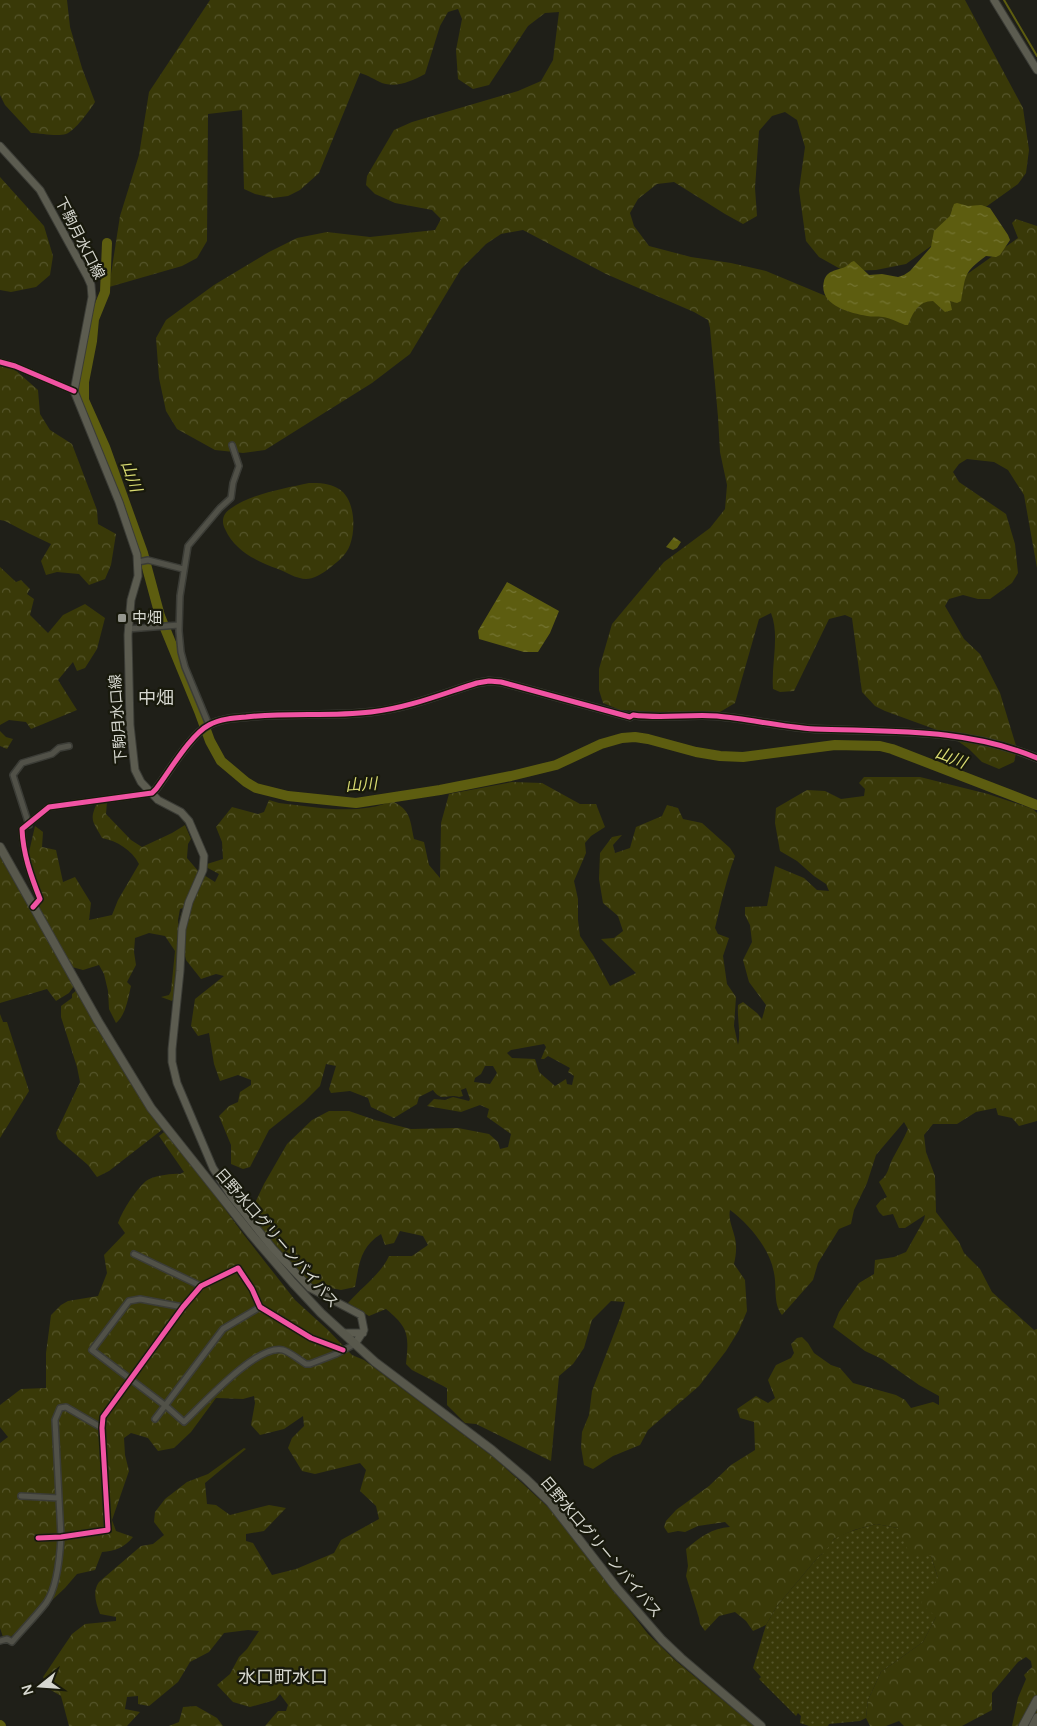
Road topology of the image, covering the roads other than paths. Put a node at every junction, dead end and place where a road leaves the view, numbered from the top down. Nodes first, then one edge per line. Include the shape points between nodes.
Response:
1 (994, 0) edge
2 (1037, 70) edge
3 (0, 146) edge
4 (0, 362) edge
5 (74, 391) junction
6 (232, 446) dead end
7 (139, 561) junction
8 (184, 569) junction
9 (179, 625) junction
10 (128, 629) junction
11 (208, 725) junction
12 (69, 746) dead end
13 (1037, 758) edge
14 (152, 793) junction
15 (29, 825) junction
16 (0, 847) edge
17 (33, 907) junction
18 (134, 1254) dead end
19 (200, 1286) junction
20 (183, 1307) junction
21 (260, 1307) junction
22 (343, 1333) junction
23 (362, 1333) junction
24 (355, 1344) junction
25 (343, 1350) junction
26 (130, 1380) junction
27 (166, 1406) junction
28 (155, 1419) dead end
29 (102, 1428) junction
30 (21, 1496) dead end
31 (59, 1498) junction
32 (61, 1537) junction
33 (38, 1538) dead end
34 (0, 1641) edge
35 (1037, 1700) edge
36 (1037, 1718) edge
37 (762, 1726) edge
38 (1023, 1726) edge
39 (1033, 1726) edge

1 - 2 main road
3 - 5 main road, 下駒月水口線 via 40,190 91,286 92,298
4 - 5 street
5 - 7 main road, 下駒月水口線
6 - 8 street via 239,466 231,498 188,546
7 - 8 street via 148,560
7 - 10 main road, 下駒月水口線
8 - 9 street
9 - 10 street
9 - 11 street via 185,667
10 - 14 main road, 下駒月水口線 via 132,754 141,782
11 - 13 street via 252,716 381,711 489,681 630,717 717,716 813,729 942,734 989,742
11 - 14 street
12 - 15 street via 22,763 11,774
14 - 15 street via 49,807
14 - 23 main road, 下駒月水口線 via 158,800 181,812 204,856 203,870 182,929 172,1049 177,1083 213,1168 231,1196 306,1284 361,1315
15 - 17 street via 22,829 23,842 28,869 40,899
16 - 17 highway, 日野水口グリーンバイパス
17 - 22 highway, 日野水口グリーンバイパス via 151,1108 275,1262
18 - 19 street
19 - 20 street
19 - 21 street via 238,1268
20 - 26 street
20 - 26 street via 140,1298 129,1301 92,1350
21 - 25 street via 311,1338
21 - 27 street via 223,1329
22 - 23 main road
22 - 24 highway, 日野水口グリーンバイパス
23 - 24 main road
24 - 25 street
24 - 37 highway, 日野水口グリーンバイパス via 525,1478 550,1502 662,1640
25 - 27 street via 306,1364 283,1350 262,1353 184,1422
26 - 27 street
26 - 29 street via 103,1417
27 - 28 street
29 - 31 street via 66,1407 60,1408 56,1420
29 - 32 street via 108,1530
30 - 31 street
31 - 32 street
32 - 33 street
32 - 34 street via 56,1574 47,1601 12,1642 7,1639
35 - 38 highway
36 - 39 highway

